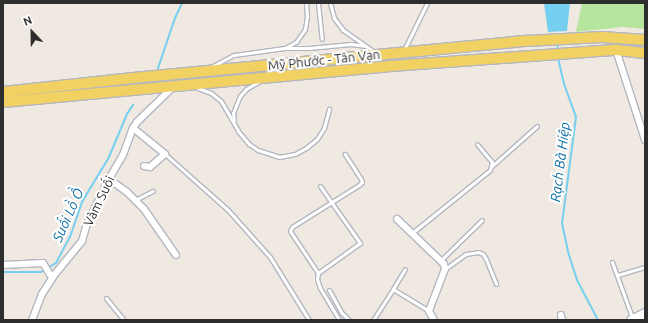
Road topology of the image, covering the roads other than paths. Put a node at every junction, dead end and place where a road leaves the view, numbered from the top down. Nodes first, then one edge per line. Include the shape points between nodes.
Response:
1 (306, 3) edge
2 (318, 3) edge
3 (330, 3) edge
4 (427, 3) edge
5 (322, 39) dead end
6 (645, 40) edge
7 (366, 46) junction
8 (285, 48) junction
9 (616, 50) junction
10 (403, 52) junction
11 (645, 53) edge
12 (380, 55) junction
13 (205, 72) junction
14 (265, 78) junction
15 (186, 86) junction
16 (174, 87) junction
17 (3, 92) edge
18 (3, 102) edge
19 (329, 109) dead end
20 (234, 122) junction
21 (537, 126) dead end
22 (133, 128) junction
23 (645, 140) edge
24 (476, 144) dead end
25 (165, 154) junction
26 (345, 154) dead end
27 (144, 166) dead end
28 (492, 166) junction
29 (109, 179) junction
30 (320, 186) dead end
31 (154, 191) dead end
32 (135, 200) junction
33 (331, 203) junction
34 (397, 219) dead end
35 (482, 220) dead end
36 (412, 233) junction
37 (176, 255) dead end
38 (441, 260) junction
39 (612, 262) dead end
40 (3, 265) edge
41 (645, 267) edge
42 (404, 269) dead end
43 (445, 269) junction
44 (318, 274) junction
45 (618, 275) junction
46 (51, 276) junction
47 (496, 284) dead end
48 (393, 289) junction
49 (329, 290) dead end
50 (106, 298) dead end
51 (428, 311) junction
52 (645, 313) edge
53 (32, 320) edge
54 (124, 320) edge
55 (309, 320) edge
56 (339, 320) edge
57 (349, 320) edge
58 (373, 320) edge
59 (434, 320) edge
60 (632, 320) edge

1 - 8 lane via 308,17 305,29 296,42
2 - 5 lane
3 - 7 lane via 332,14 339,25
4 - 10 lane
6 - 10 main road, Mỹ Phước - Tân Vạn via 576,38
7 - 8 lane via 350,44
7 - 12 lane
8 - 13 lane via 234,55
9 - 11 main road, Mỹ Phước - Tân Vạn
9 - 14 main road, Mỹ Phước - Tân Vạn
9 - 23 street
10 - 12 main road, Mỹ Phước - Tân Vạn
12 - 13 main road, Mỹ Phước - Tân Vạn
13 - 17 main road, Mỹ Phước - Tân Vạn
14 - 15 main road, Mỹ Phước - Tân Vạn
14 - 20 lane via 246,89 240,96 234,113
15 - 16 main road, Mỹ Phước - Tân Vạn
15 - 20 lane via 211,93 221,101
16 - 18 main road, Mỹ Phước - Tân Vạn
16 - 22 street, Vàm Suối
19 - 20 lane via 324,128 317,139 295,154 279,157 249,144
21 - 28 lane
22 - 25 street
22 - 29 street, Vàm Suối via 123,155
24 - 28 lane via 489,157
25 - 27 street via 150,167
25 - 55 lane via 228,210 270,257
26 - 33 lane via 362,182
28 - 36 lane
29 - 32 street
29 - 46 street, Vàm Suối via 87,224 82,241
30 - 33 lane
31 - 32 lane
32 - 37 street
33 - 44 lane via 292,227 290,231
33 - 44 lane via 360,243
34 - 36 street
35 - 38 lane
36 - 38 street
38 - 43 street
39 - 45 lane
40 - 46 street via 43,263
41 - 45 lane
42 - 48 lane
43 - 47 lane via 466,254 478,252 486,259
43 - 51 street
44 - 56 lane via 320,288
45 - 60 lane
46 - 53 street, Vàm Suối
48 - 51 lane
48 - 58 lane
49 - 57 lane
50 - 54 lane
51 - 59 street
52 - 60 main road

